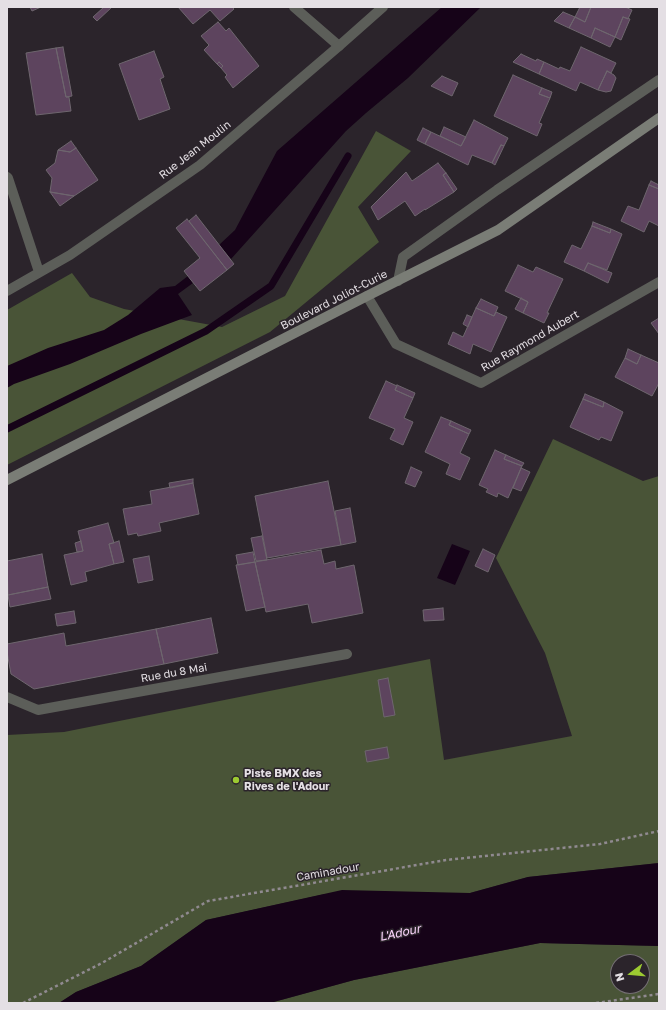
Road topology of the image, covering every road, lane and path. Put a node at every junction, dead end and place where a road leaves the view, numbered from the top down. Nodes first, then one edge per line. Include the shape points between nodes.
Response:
1 (294, 7) edge
2 (383, 7) edge
3 (339, 46) junction
4 (659, 80) edge
5 (659, 118) edge
6 (7, 177) edge
7 (39, 272) junction
8 (398, 281) junction
9 (659, 282) edge
10 (7, 291) edge
11 (367, 296) junction
12 (7, 480) edge
13 (347, 654) dead end
14 (7, 697) edge
15 (659, 831) edge
16 (659, 994) edge
17 (23, 1003) edge
18 (596, 1003) edge

1 - 3 street
2 - 3 street, Rue Jean Moulin
3 - 7 street, Rue Jean Moulin via 200,165 70,255
4 - 8 street via 497,190 403,258
5 - 8 main road, Boulevard Joliot-Curie via 498,230
6 - 7 street
7 - 10 street, Rue Jean Moulin
8 - 11 main road, Boulevard Joliot-Curie
9 - 11 street, Rue Raymond Aubert via 481,383 396,344
11 - 12 main road, Boulevard Joliot-Curie
13 - 14 street, Rue du 8 Mai via 38,710
15 - 17 path, Caminadour via 600,844 446,860 208,901 102,963
16 - 18 path

